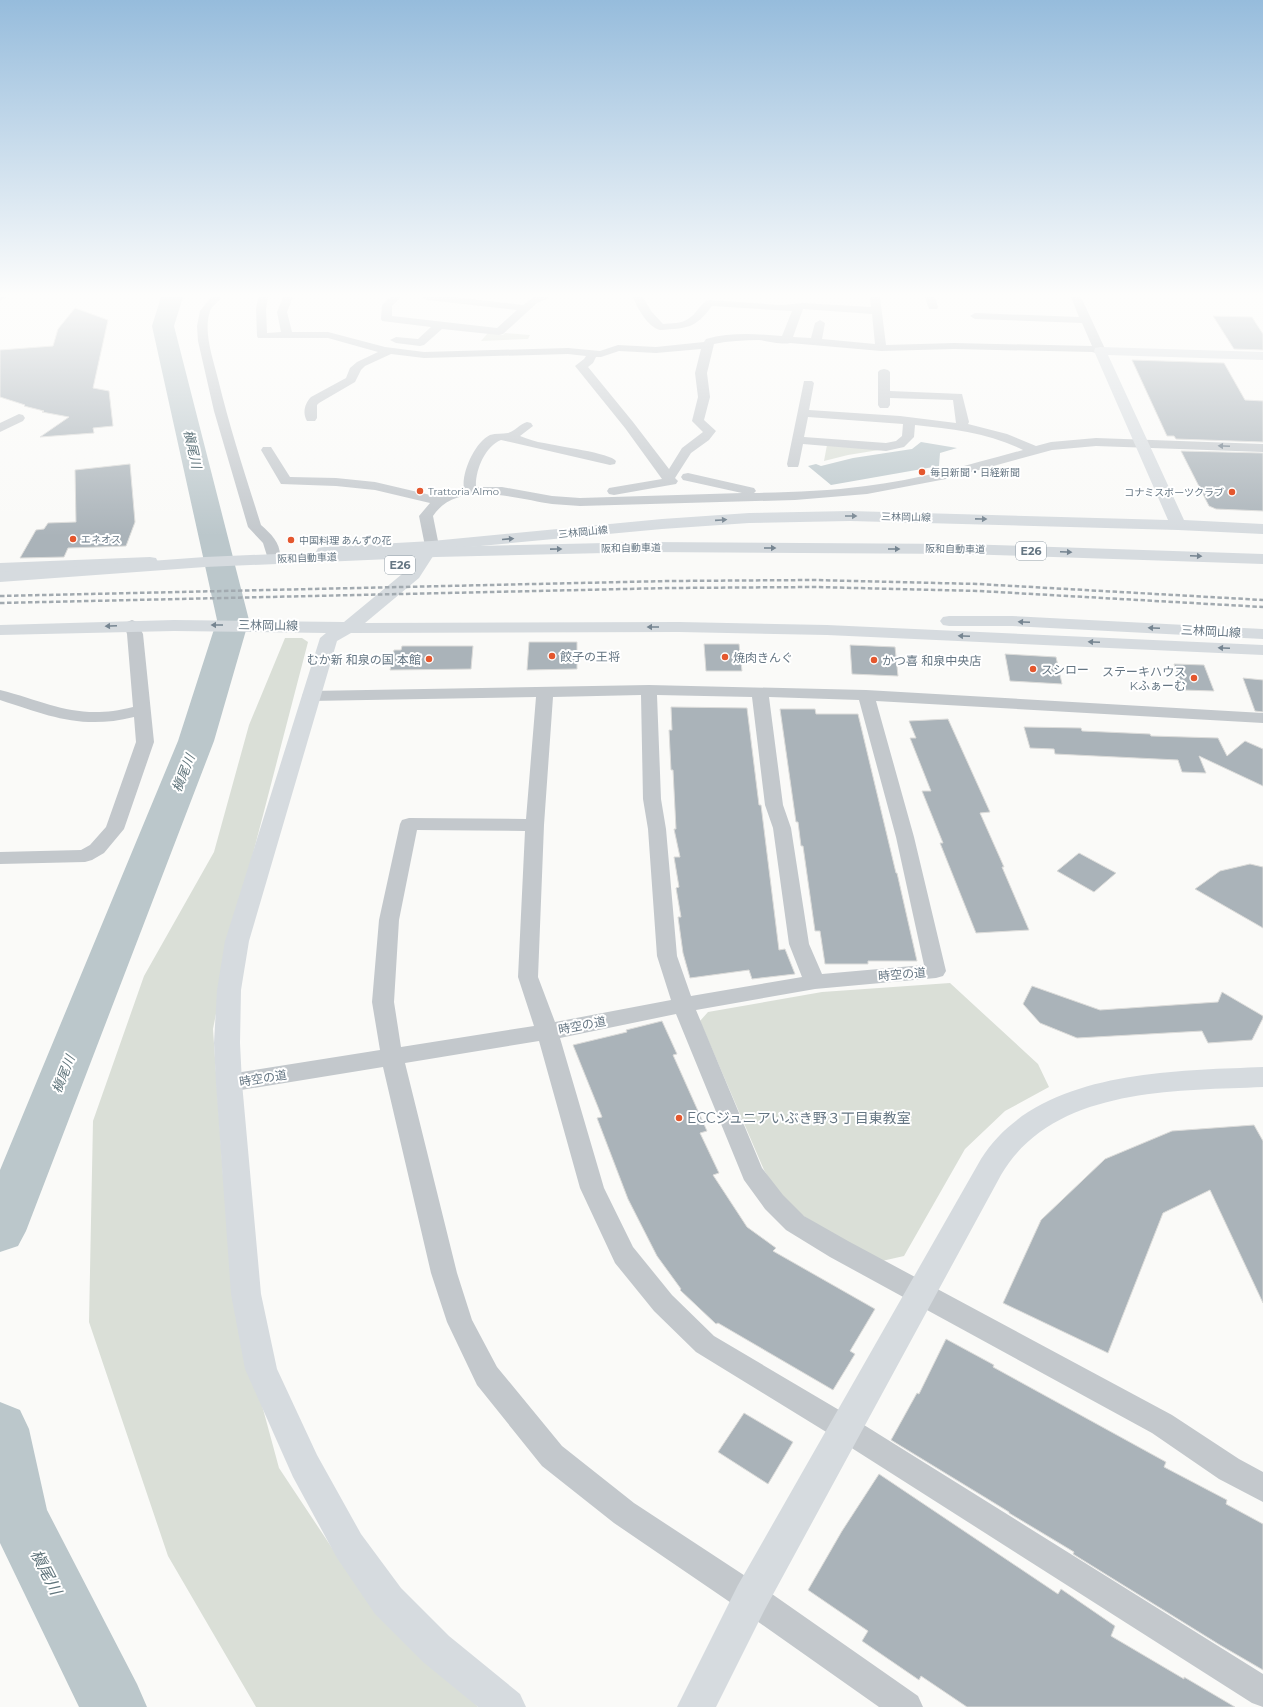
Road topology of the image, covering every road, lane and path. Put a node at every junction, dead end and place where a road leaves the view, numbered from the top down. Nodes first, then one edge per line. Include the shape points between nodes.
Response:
1 (212, 377) edge
2 (352, 377) edge
3 (589, 377) edge
4 (701, 377) edge
5 (884, 377) edge
6 (1112, 377) edge
7 (808, 383) dead end
8 (884, 394) junction
9 (803, 414) junction
10 (19, 418) dead end
11 (310, 418) dead end
12 (884, 419) junction
13 (909, 421) junction
14 (528, 426) dead end
15 (960, 427) junction
16 (0, 428) edge
17 (510, 438) junction
18 (798, 440) junction
19 (1142, 444) junction
20 (1263, 448) edge
21 (267, 450) dead end
22 (1035, 451) junction
23 (610, 461) dead end
24 (792, 464) dead end
25 (668, 477) junction
26 (688, 477) dead end
27 (471, 491) junction
28 (765, 497) junction
29 (555, 500) junction
30 (439, 501) junction
31 (1178, 525) junction
32 (1263, 529) edge
33 (550, 535) junction
34 (1263, 543) edge
35 (432, 546) junction
36 (800, 554) junction
37 (266, 556) junction
38 (1263, 559) edge
39 (0, 568) edge
40 (1263, 571) edge
41 (0, 577) edge
42 (0, 587) edge
43 (132, 625) junction
44 (679, 627) junction
45 (348, 628) junction
46 (0, 630) edge
47 (1263, 634) edge
48 (1263, 650) edge
49 (649, 690) junction
50 (544, 692) junction
51 (760, 692) junction
52 (866, 695) junction
53 (0, 696) edge
54 (310, 696) junction
55 (142, 710) junction
56 (1263, 718) edge
57 (536, 825) junction
58 (0, 858) edge
59 (815, 982) junction
60 (683, 1005) junction
61 (548, 1032) junction
62 (392, 1057) junction
63 (1263, 1077) edge
64 (229, 1083) junction
65 (920, 1293) junction
66 (846, 1429) junction
67 (1263, 1488) edge
68 (751, 1598) junction
69 (1263, 1692) edge
70 (506, 1707) edge
71 (696, 1707) edge
72 (907, 1707) edge

1 - 37 street via 219,409 255,527 269,540 274,550
2 - 11 street via 351,380 315,400 311,404
3 - 25 street
4 - 25 street via 704,397 698,421 710,431 706,438 684,453 675,473
5 - 8 street
6 - 19 main road
7 - 9 street
8 - 12 street
8 - 15 street via 958,397 963,422
9 - 12 street
9 - 18 street
10 - 16 street
12 - 13 street
13 - 15 street
13 - 18 street via 908,437 900,444 886,447
14 - 17 street
15 - 22 street via 1005,437
17 - 23 street
17 - 27 street via 497,436 486,444 477,457 471,474
18 - 24 street
20 -> 19 street
19 - 22 street via 1070,444
19 - 31 main road
21 - 30 street via 282,465 286,481 326,478 363,488
22 - 28 street via 908,484 867,490
25 - 29 street via 671,481 617,491 588,489 560,496
26 - 28 street
27 - 29 street via 514,492
27 - 30 street
28 - 29 street via 609,502
30 - 35 street via 426,516
31 - 32 main road, 三林岡山線
33 -> 31 main road, 三林岡山線 via 662,524 775,517 850,516
33 - 34 main road, 三林岡山線 via 866,530
35 -> 33 main road, 三林岡山線
35 - 37 main road, 三林岡山線
35 - 45 main road via 413,574
36 -> 38 main road, 阪和自動車道 / E26 via 962,549
36 - 40 main road, 阪和自動車道 / E26
41 -> 36 main road, 阪和自動車道 / E26 via 205,562 436,552 649,547
36 - 42 main road, 阪和自動車道 / E26 via 433,564
37 - 39 main road, 三林岡山線
45 -> 43 main road, 三林岡山線
43 -> 46 main road, 三林岡山線
43 - 55 street
44 -> 45 main road, 三林岡山線
47 -> 44 main road, 三林岡山線 via 1012,621 734,620
48 -> 44 main road, 三林岡山線 via 878,631
45 - 54 main road via 329,638
49 - 50 street
49 - 51 street
49 - 60 street via 652,799 657,829 667,956
50 - 54 street
50 - 57 street
51 - 52 street
51 - 59 street via 774,805 782,828 799,944
52 - 56 street
52 - 59 street, 時空の道 via 905,837 936,971
53 - 55 street via 70,715 93,718
54 - 64 main road via 237,942 229,990
55 - 58 street via 145,742 115,829 97,849 85,856
57 - 61 street via 528,977
57 - 62 street via 409,824 389,920 383,1002
59 - 60 street, 時空の道
60 - 61 street, 時空の道
60 - 65 street via 752,1173 774,1202 795,1223 839,1250
61 - 62 street, 時空の道
61 - 66 street via 592,1188 624,1254 663,1304 705,1344
62 - 64 street, 時空の道
62 - 68 street via 444,1273 460,1322 487,1376 552,1456 624,1513
63 - 65 main road via 1180,1081 1106,1091 1067,1104 1032,1123 1006,1145 990,1166
64 - 70 main road via 246,1294 260,1369 305,1466 349,1546 388,1601 436,1649
65 - 66 main road
65 - 67 street via 1162,1424 1229,1469
66 - 68 main road
66 - 69 street
68 - 71 main road
68 - 72 street

